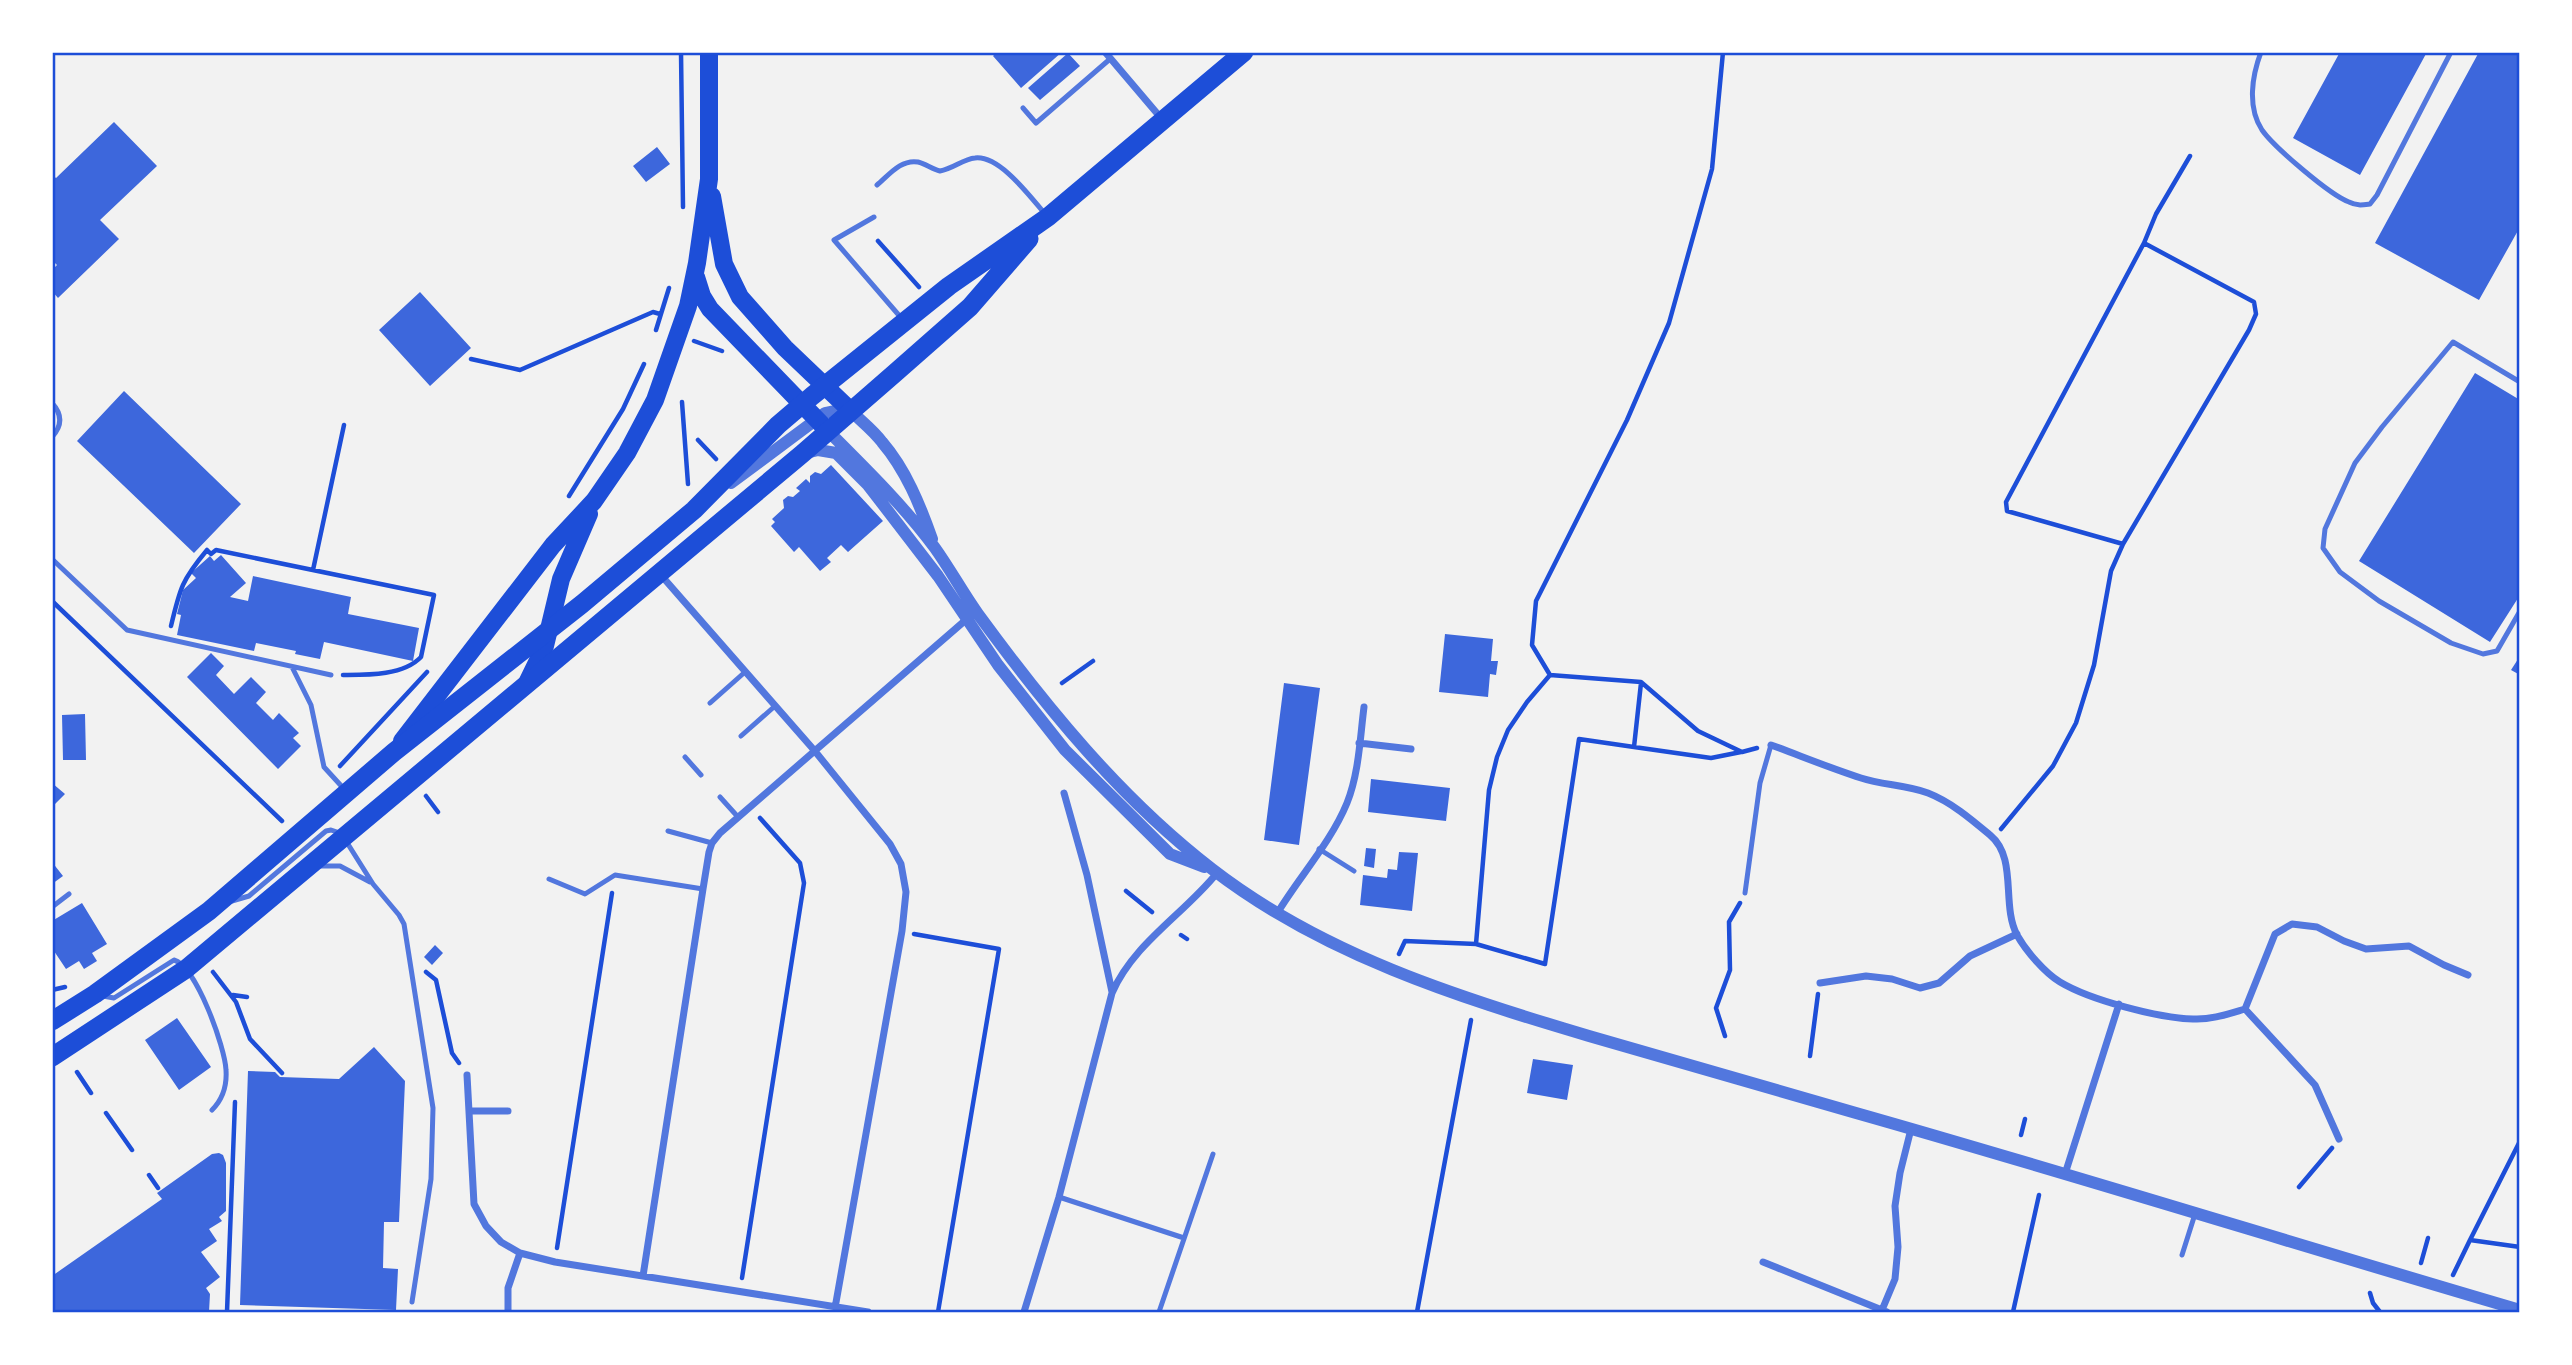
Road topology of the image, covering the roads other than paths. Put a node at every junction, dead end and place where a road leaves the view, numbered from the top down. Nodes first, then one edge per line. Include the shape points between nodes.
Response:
1 (709, 52) edge
2 (1244, 52) edge
3 (2261, 52) edge
4 (2451, 52) edge
5 (1107, 56) edge
6 (1023, 108) dead end
7 (1163, 121) junction
8 (709, 179) junction
9 (877, 185) dead end
10 (874, 216) dead end
11 (1048, 217) junction
12 (695, 273) junction
13 (905, 322) junction
14 (2519, 383) edge
15 (825, 386) junction
16 (52, 402) edge
17 (801, 404) junction
18 (851, 411) junction
19 (822, 425) junction
20 (52, 437) edge
21 (802, 454) junction
22 (594, 501) junction
23 (694, 510) junction
24 (936, 549) junction
25 (52, 559) edge
26 (659, 574) junction
27 (2519, 611) edge
28 (971, 615) junction
29 (550, 629) junction
30 (292, 667) junction
31 (746, 672) junction
32 (331, 676) road end
33 (526, 685) junction
34 (710, 702) dead end
35 (775, 706) junction
36 (1364, 707) dead end
37 (741, 736) dead end
38 (1359, 743) junction
39 (1771, 745) joint
40 (1411, 749) dead end
41 (814, 750) junction
42 (394, 752) junction
43 (685, 757) dead end
44 (701, 775) dead end
45 (347, 793) junction
46 (1064, 793) dead end
47 (720, 797) dead end
48 (738, 817) junction
49 (668, 831) dead end
50 (344, 838) junction
51 (712, 843) junction
52 (1319, 849) junction
53 (307, 869) junction
54 (1354, 871) dead end
55 (1217, 873) junction
56 (549, 879) dead end
57 (373, 884) junction
58 (703, 889) junction
59 (1745, 893) road end
60 (69, 894) dead end
61 (217, 904) junction
62 (52, 907) edge
63 (1278, 912) junction
64 (2017, 934) junction
65 (186, 969) junction
66 (2468, 975) dead end
67 (1820, 983) road end
68 (1112, 993) junction
69 (94, 994) junction
70 (2119, 1004) junction
71 (2245, 1009) junction
72 (52, 1020) edge
73 (52, 1057) edge
74 (467, 1075) road end
75 (212, 1110) dead end
76 (470, 1111) junction
77 (508, 1111) dead end
78 (1911, 1129) junction
79 (2339, 1139) road end
80 (1213, 1154) dead end
81 (2065, 1174) junction
82 (1059, 1197) junction
83 (2195, 1214) junction
84 (1184, 1238) junction
85 (520, 1253) junction
86 (2182, 1255) dead end
87 (1763, 1262) dead end
88 (643, 1276) junction
89 (412, 1302) dead end
90 (835, 1308) junction
91 (2519, 1310) edge
92 (1884, 1311) edge
93 (508, 1312) edge
94 (868, 1312) edge
95 (1024, 1312) edge
96 (1159, 1312) edge

1 - 8 main road
2 - 7 highway
3 - 4 lane via 2252,76 2253,106 2262,130 2300,168 2347,202 2359,205 2370,204 2377,195
5 - 6 lane via 1037,123
5 - 7 street
7 - 11 highway
8 - 12 main road
8 - 15 main road via 730,280 757,316
9 - 11 lane via 906,162 940,172 983,158 1007,173
10 - 13 lane via 834,240
11 - 13 highway
11 - 18 highway via 970,307
12 - 17 main road via 710,309
12 - 22 main road via 655,400
13 - 15 highway
14 - 27 lane via 2453,342 2355,463 2325,529 2323,548 2340,572 2379,601 2451,643 2483,654 2497,651
15 - 17 highway
15 - 18 main road
16 - 20 lane via 61,418
17 - 19 main road
17 - 23 highway
18 - 19 highway
18 - 24 street via 877,436 901,470
19 - 21 highway
19 - 23 street
19 - 24 street
21 - 26 highway
21 - 28 street via 818,450 836,453 868,485
22 - 29 main road via 561,579
22 - 42 main road via 553,545
23 - 29 highway
24 - 28 street
25 - 30 lane via 127,630
26 - 31 street
26 - 33 highway
28 - 41 street
28 - 55 street via 1092,757
29 - 33 main road
29 - 42 highway
30 - 32 lane
30 - 45 lane via 311,705 324,767
31 - 34 lane
31 - 35 street
33 - 50 highway
35 - 37 lane
35 - 41 street
36 - 38 street
38 - 40 street
38 - 52 street via 1347,802
39 - 59 lane via 1760,783
39 - 64 street via 1863,779 1928,793 1957,809 1993,838 2005,859 2008,903
41 - 48 street
41 - 90 street via 890,844 901,864 906,892
42 - 45 highway
43 - 44 lane
45 - 61 highway
46 - 68 street
47 - 48 lane
48 - 51 street
49 - 51 lane
50 - 53 highway
50 - 57 lane
50 - 61 lane via 326,831 250,896
51 - 58 street
52 - 54 lane
52 - 63 street
53 - 57 lane via 340,866
53 - 65 highway
55 - 63 street
55 - 68 street via 1129,963
56 - 58 lane via 585,894 615,875
57 - 89 lane via 404,925 433,1108 431,1178
58 - 88 street
60 - 62 lane
61 - 69 highway
63 - 78 street via 1368,959 1475,1002
64 - 67 street via 1970,956 1939,983 1920,988 1866,976
64 - 70 street via 2059,982
65 - 69 lane via 174,960 114,999
65 - 73 highway
65 - 75 lane via 211,1017 225,1060 226,1086
66 - 71 street via 2409,946 2366,949 2317,927 2292,924 2275,934
68 - 82 street
69 - 72 highway
70 - 71 street via 2194,1020
70 - 81 street
71 - 79 street via 2315,1086
74 - 76 street
76 - 77 street
76 - 85 street via 474,1204 501,1242
78 - 81 street
78 - 92 street via 1895,1206 1895,1279
80 - 84 lane
81 - 83 street
82 - 84 lane
82 - 95 street
83 - 86 lane
83 - 91 street
84 - 96 lane
85 - 88 street
85 - 93 street via 508,1288
87 - 92 street
88 - 90 street
90 - 94 street

